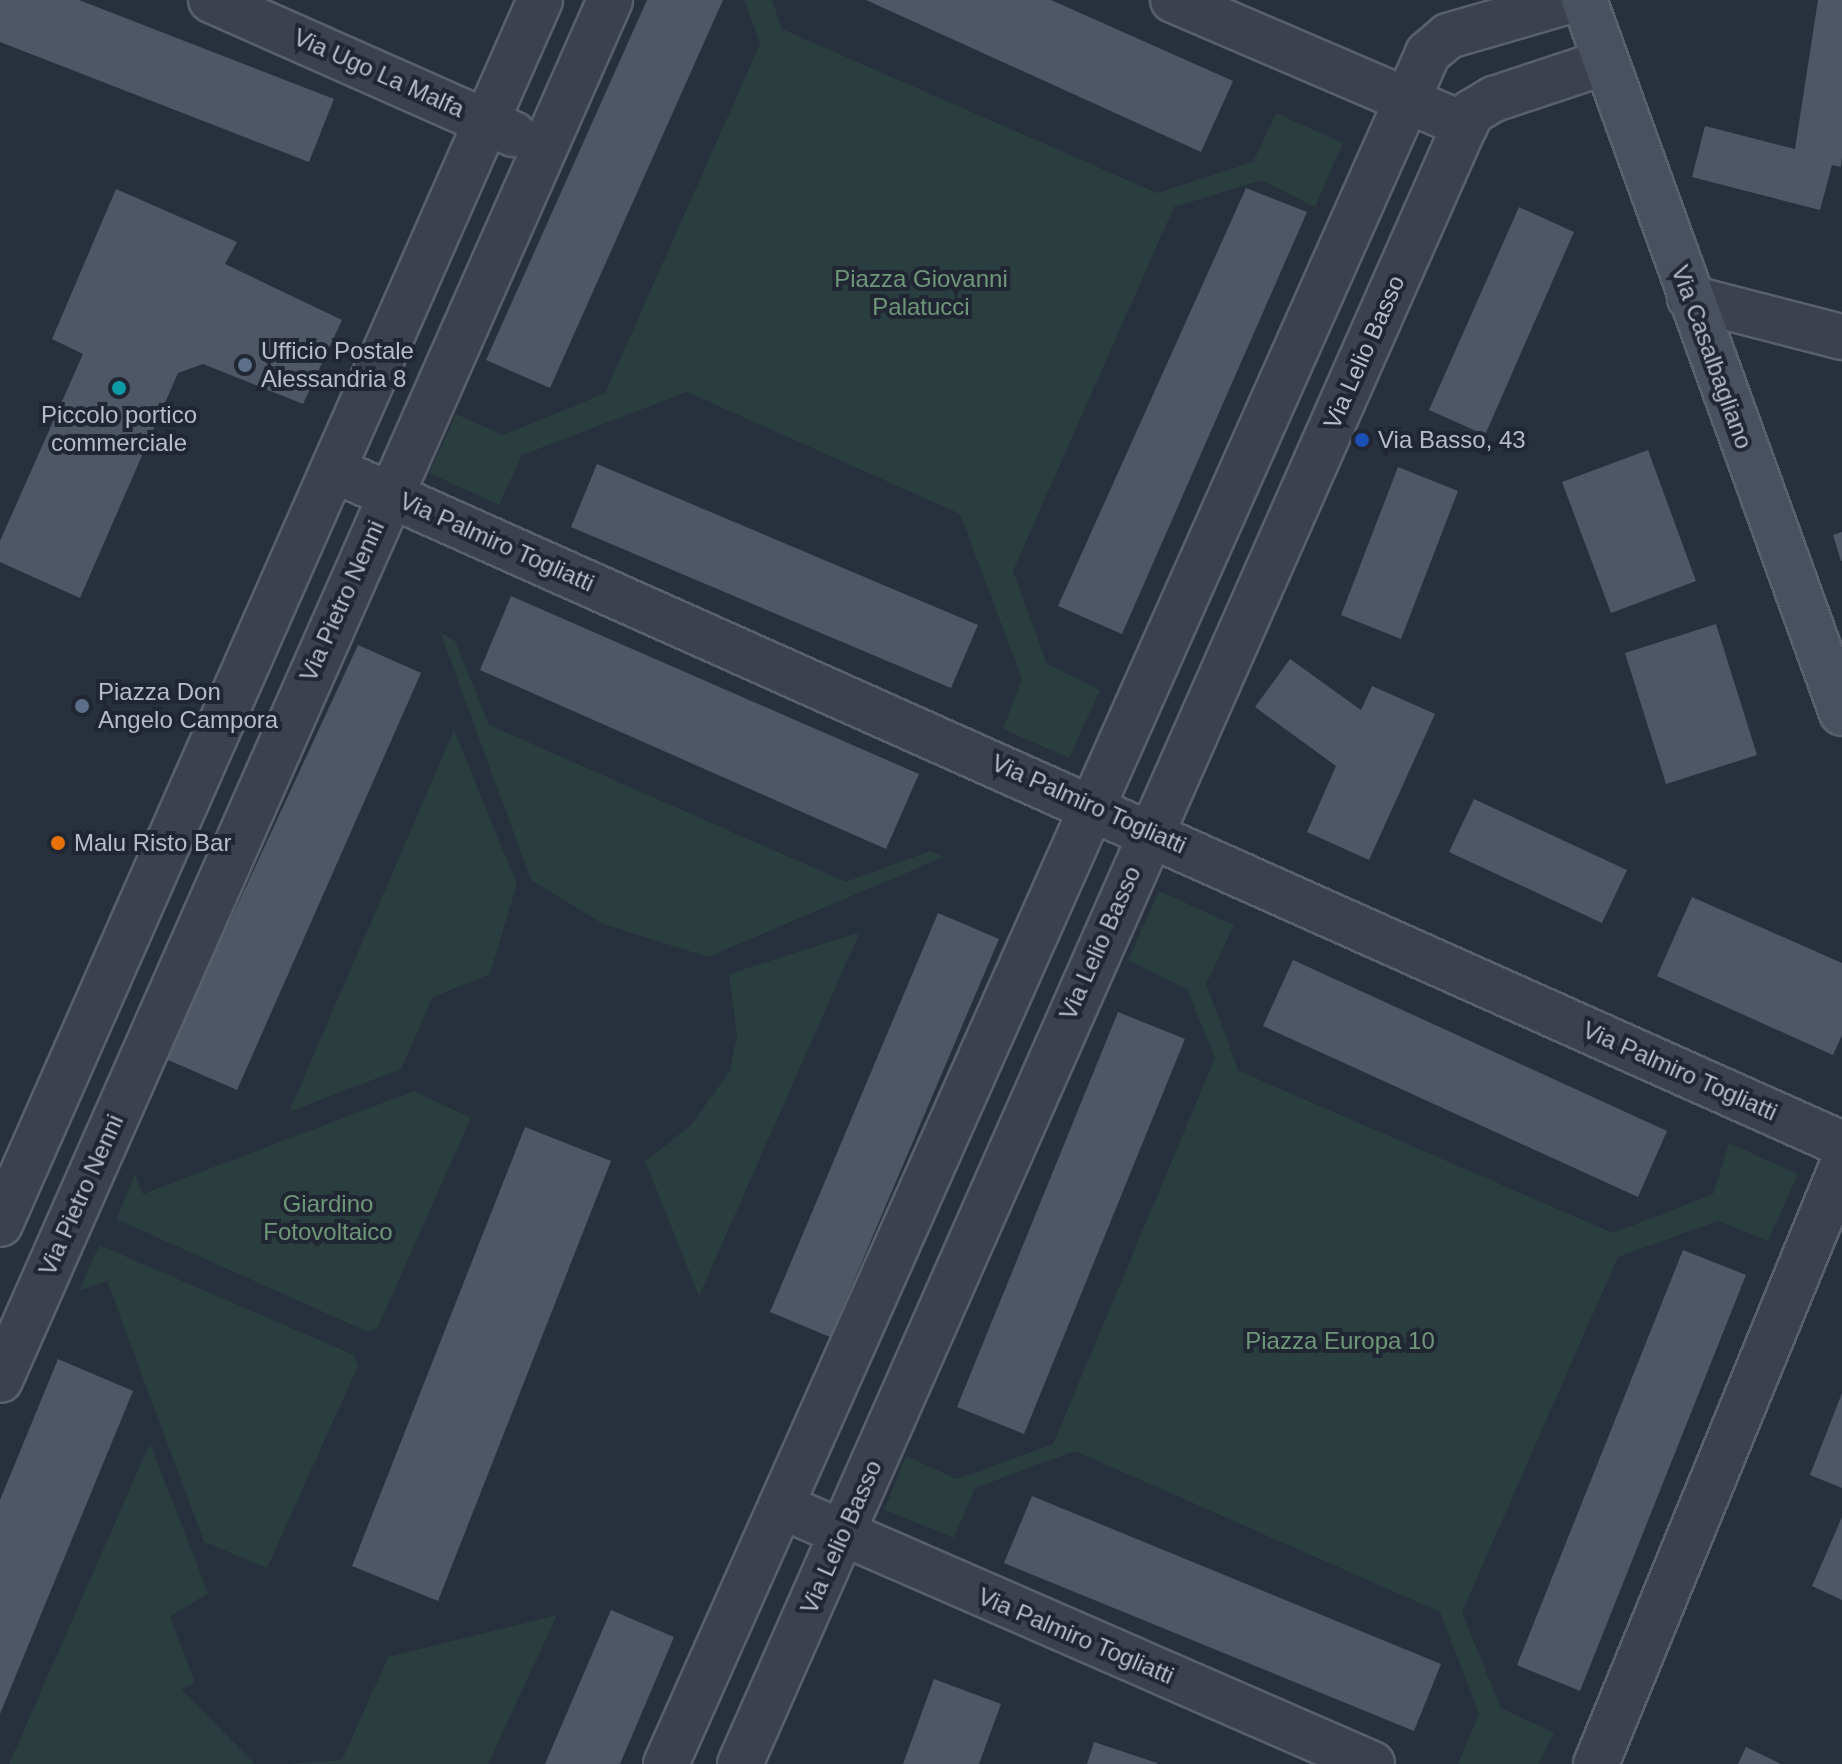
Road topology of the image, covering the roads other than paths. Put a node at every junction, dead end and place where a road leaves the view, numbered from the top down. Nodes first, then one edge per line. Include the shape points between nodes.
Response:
1 (211, 0) edge
2 (540, 0) edge
3 (610, 0) edge
4 (1173, 0) edge
5 (1572, 0) edge
6 (1584, 0) edge
7 (1606, 62) junction
8 (1405, 99) junction
9 (489, 121) junction
10 (1465, 125) junction
11 (545, 150) junction
12 (1690, 298) junction
13 (1842, 337) edge
14 (334, 470) junction
15 (389, 495) junction
16 (1842, 713) edge
17 (1092, 805) junction
18 (1149, 831) junction
19 (1842, 1144) edge
20 (1842, 1166) edge
21 (10, 1174) edge
22 (78, 1203) junction
23 (0, 1224) edge
24 (0, 1380) edge
25 (781, 1506) junction
26 (843, 1534) junction
27 (666, 1764) edge
28 (740, 1764) edge
29 (1372, 1764) edge
30 (1596, 1764) edge

1 - 9 street, Via Ugo La Malfa
2 - 9 street
3 - 11 street, Via Pietro Nenni
4 - 8 street
5 - 8 street via 1435,43
6 - 7 main road, Via Casalbagliano
7 - 10 street, Via Lelio Basso via 1494,99 1472,112
7 - 12 main road, Via Casalbagliano
8 - 10 street
8 - 17 street
9 - 11 street, Via Ugo La Malfa
9 - 14 street
10 - 18 street, Via Lelio Basso
11 - 15 street, Via Pietro Nenni
12 - 13 street
12 - 16 main road, Via Casalbagliano
14 - 15 street, Via Palmiro Togliatti
14 - 21 street
15 - 17 street, Via Palmiro Togliatti
15 - 22 street, Via Pietro Nenni
17 - 18 street, Via Palmiro Togliatti
17 - 25 street
18 - 19 street, Via Palmiro Togliatti
18 - 26 street, Via Lelio Basso
20 - 30 street
21 - 22 street
21 - 23 street
22 - 24 street, Via Pietro Nenni
25 - 26 street, Via Palmiro Togliatti
25 - 27 street
26 - 28 street, Via Lelio Basso
26 - 29 street, Via Palmiro Togliatti

